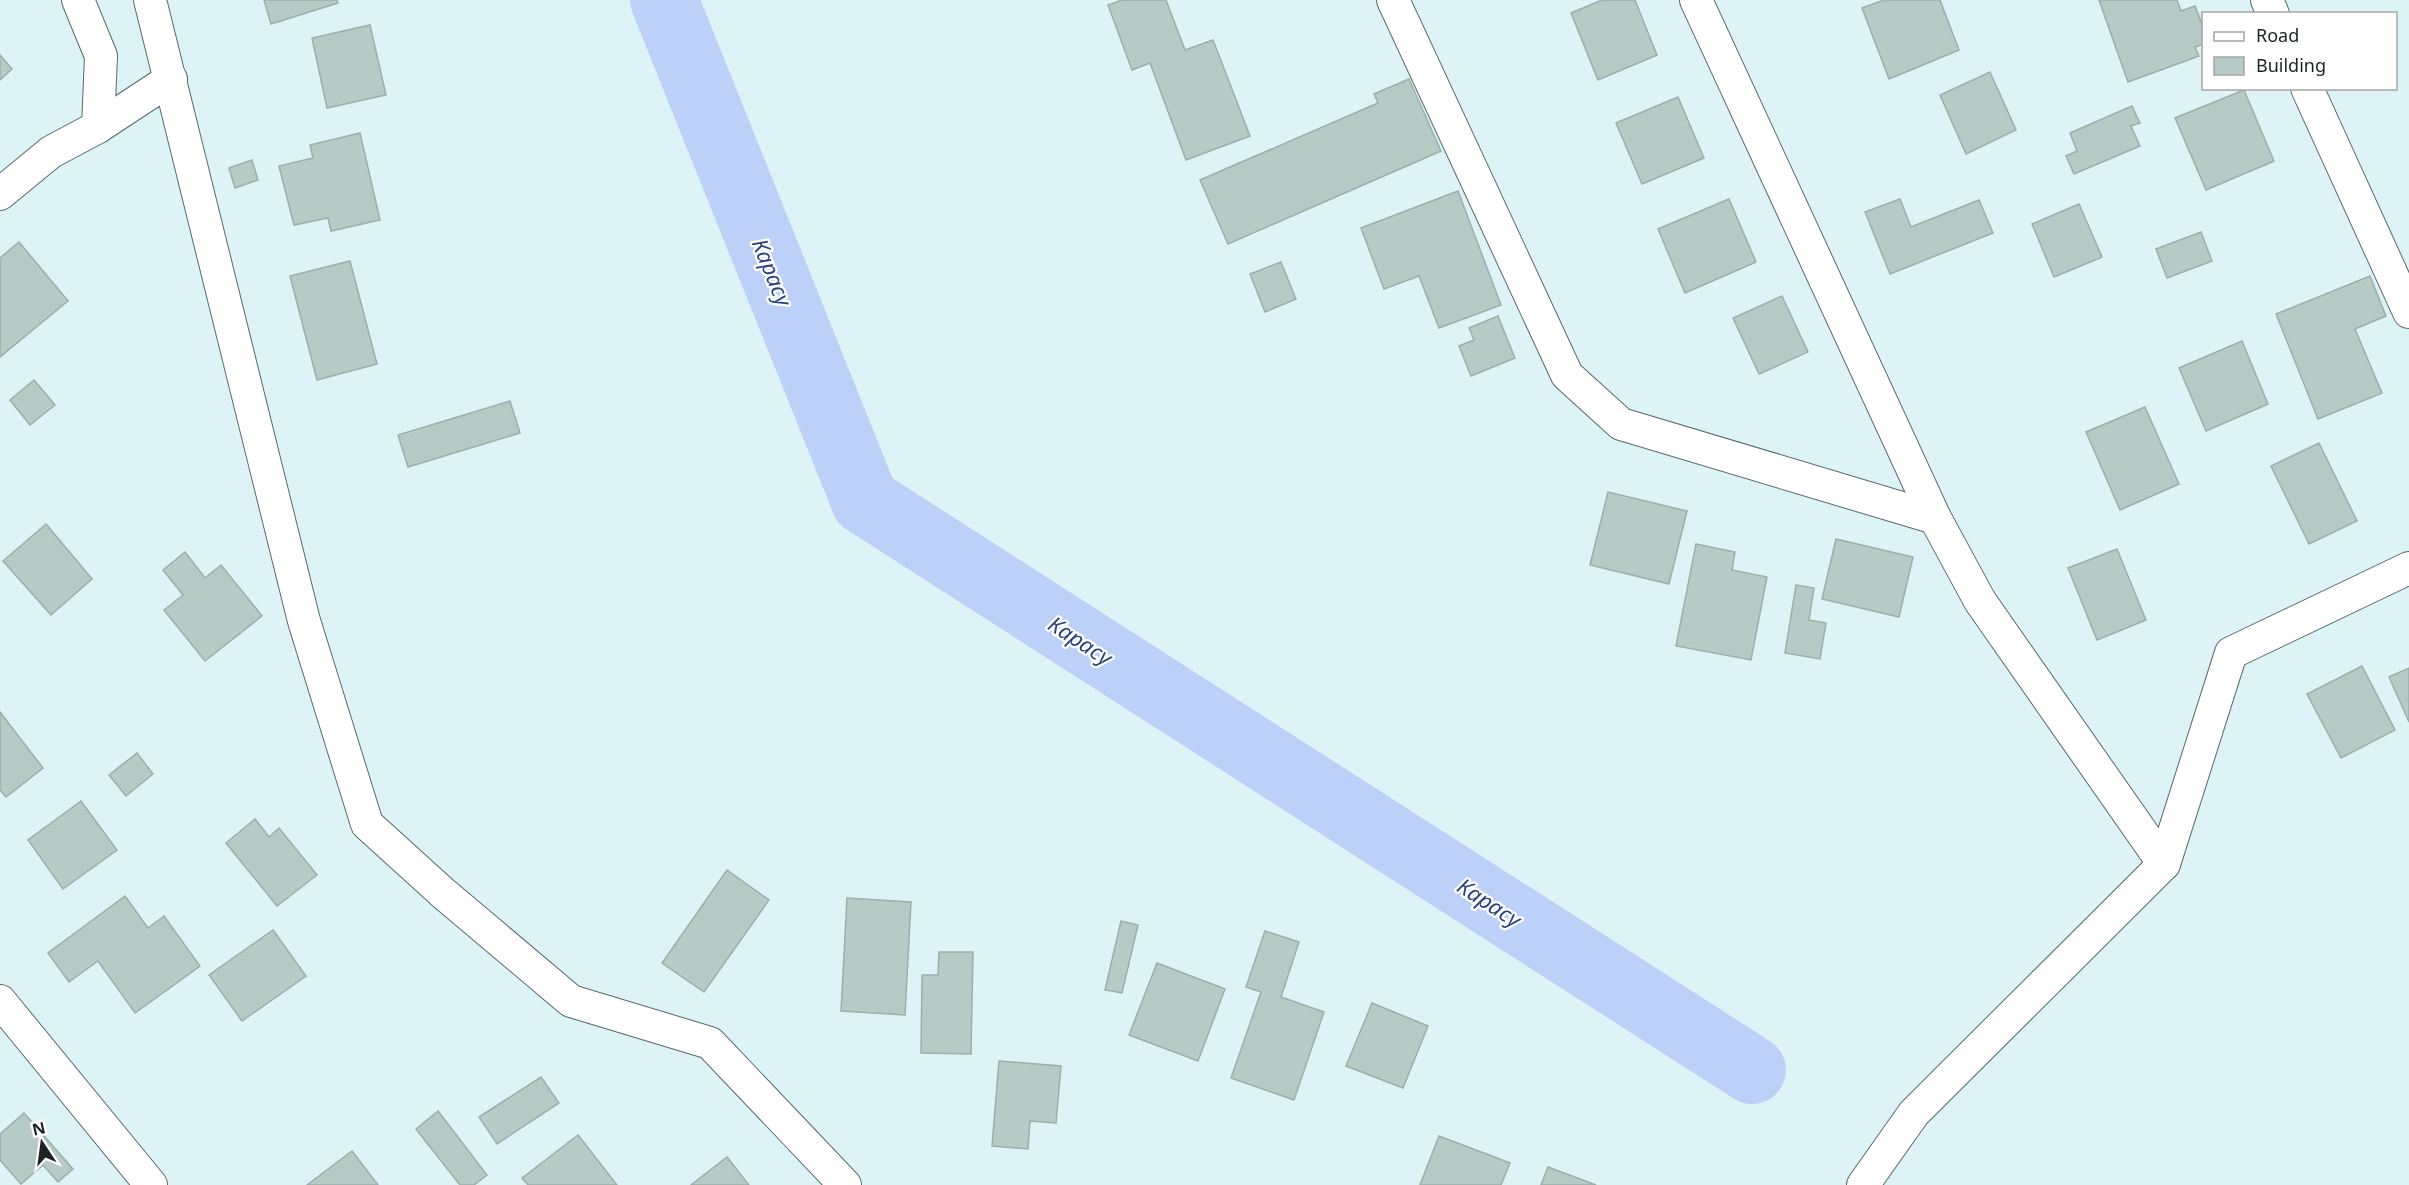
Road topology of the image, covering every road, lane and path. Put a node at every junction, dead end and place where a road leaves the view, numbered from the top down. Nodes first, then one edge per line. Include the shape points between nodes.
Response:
1 (78, 0) edge
2 (150, 0) edge
3 (1393, 0) edge
4 (1696, 0) edge
5 (171, 79) junction
6 (2308, 90) edge
7 (98, 127) junction
8 (0, 194) edge
9 (2409, 312) edge
10 (1935, 518) junction
11 (2409, 568) edge
12 (2164, 864) junction
13 (0, 1000) edge
14 (151, 1185) edge
15 (845, 1185) edge
16 (1863, 1185) edge

1 - 7 street via 101,56
2 - 5 street
3 - 10 street via 1568,375 1621,424
4 - 10 street
5 - 7 street
5 - 15 street via 304,621 367,824 571,1001 710,1043
6 - 9 street
7 - 8 street via 51,152
10 - 12 street via 1980,602
11 - 12 street via 2231,653
12 - 16 street via 1914,1113
13 - 14 street

